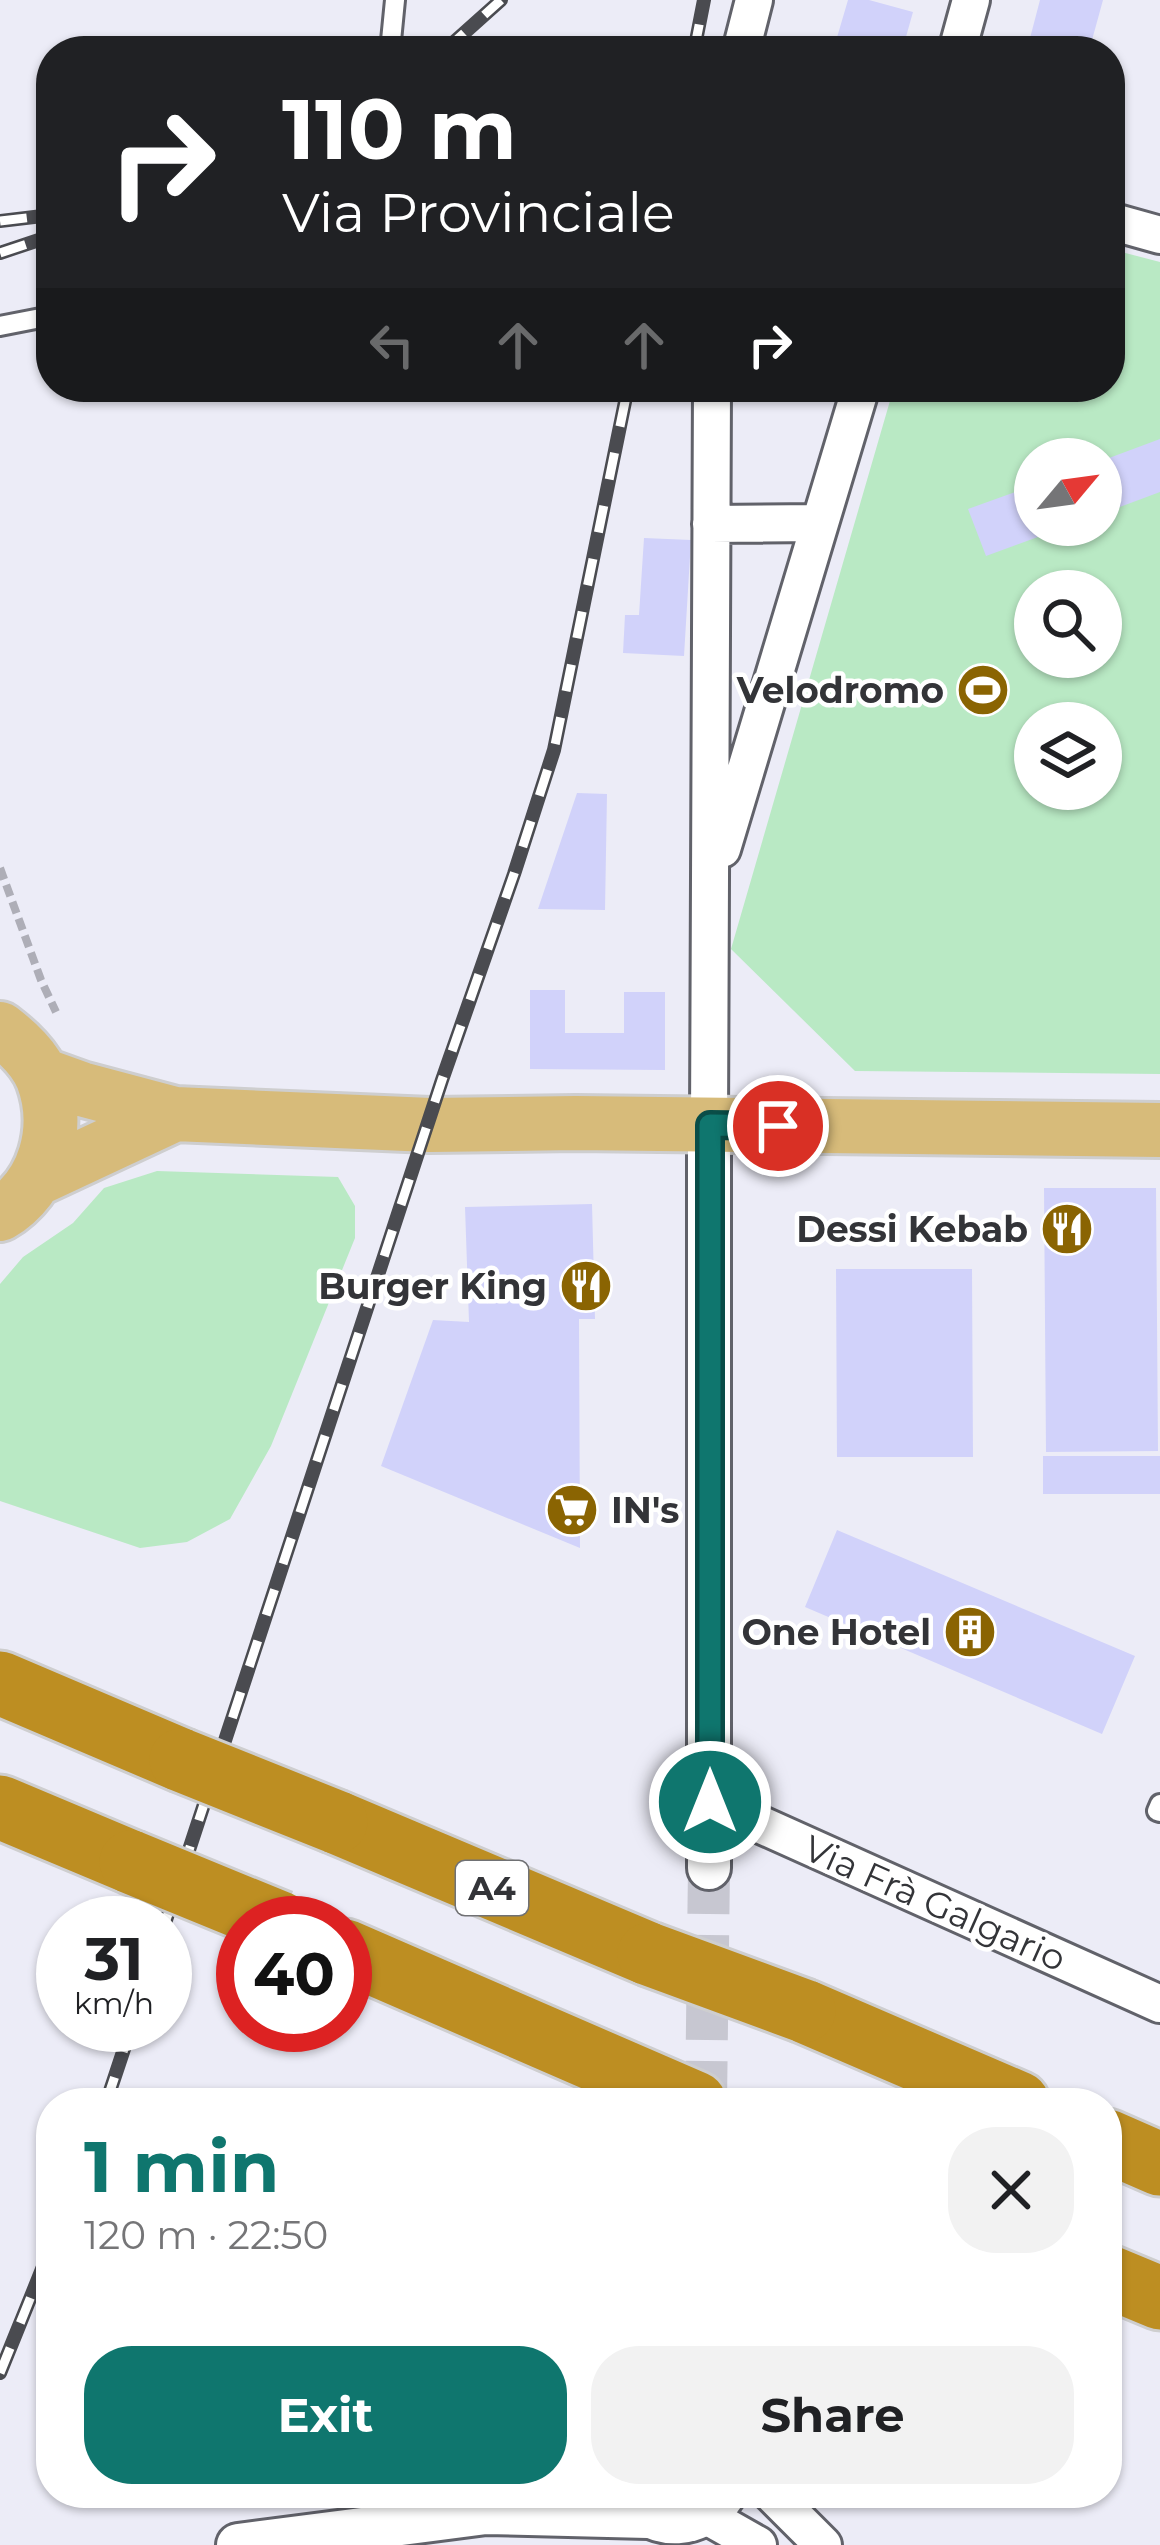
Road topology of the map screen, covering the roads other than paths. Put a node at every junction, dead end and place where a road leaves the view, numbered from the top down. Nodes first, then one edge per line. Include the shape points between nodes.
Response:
1 (395, 0) edge
2 (754, 0) edge
3 (970, 0) edge
4 (391, 36) edge
5 (745, 36) edge
6 (961, 36) edge
7 (1125, 225) edge
8 (1160, 235) edge
9 (36, 319) edge
10 (0, 326) edge
11 (712, 402) edge
12 (856, 402) edge
13 (820, 523) junction
14 (711, 524) junction
15 (710, 890) junction
16 (0, 1028) edge
17 (42, 1076) junction
18 (175, 1114) junction
19 (710, 1125) junction
20 (1160, 1130) edge
21 (18, 1197) edge
22 (0, 1684) edge
23 (710, 1802) junction
24 (0, 1807) edge
25 (709, 1868) tunnel mouth
26 (216, 1897) edge
27 (372, 1963) edge
28 (1160, 2004) edge
29 (661, 2088) edge
30 (983, 2088) edge
31 (1122, 2148) edge
32 (1160, 2164) edge
33 (1122, 2282) edge
34 (1160, 2298) edge
35 (471, 2508) edge
36 (583, 2508) edge
37 (779, 2508) edge
38 (785, 2508) edge
39 (680, 2514) edge
40 (238, 2545) edge
41 (758, 2545) edge
42 (790, 2545) edge
43 (823, 2545) edge

1 - 4 lane
2 - 5 street
3 - 6 street
7 - 8 street
9 - 10 lane
11 - 14 street
12 - 13 street
13 - 14 street
13 - 15 street
14 - 15 street
15 - 19 street
16 - 17 main road
17 - 18 main road
17 - 21 main road via 49,1146
18 - 19 main road
18 - 21 main road
19 - 20 main road
19 - 23 street
22 - 30 highway, A4, bridge
23 - 25 street
23 - 28 street, Via Frà Galgario
24 - 26 highway, bridge
27 - 29 highway
31 - 32 highway
33 - 34 highway
35 - 40 street
36 - 39 street
37 - 42 street
38 - 43 street
39 - 41 street

